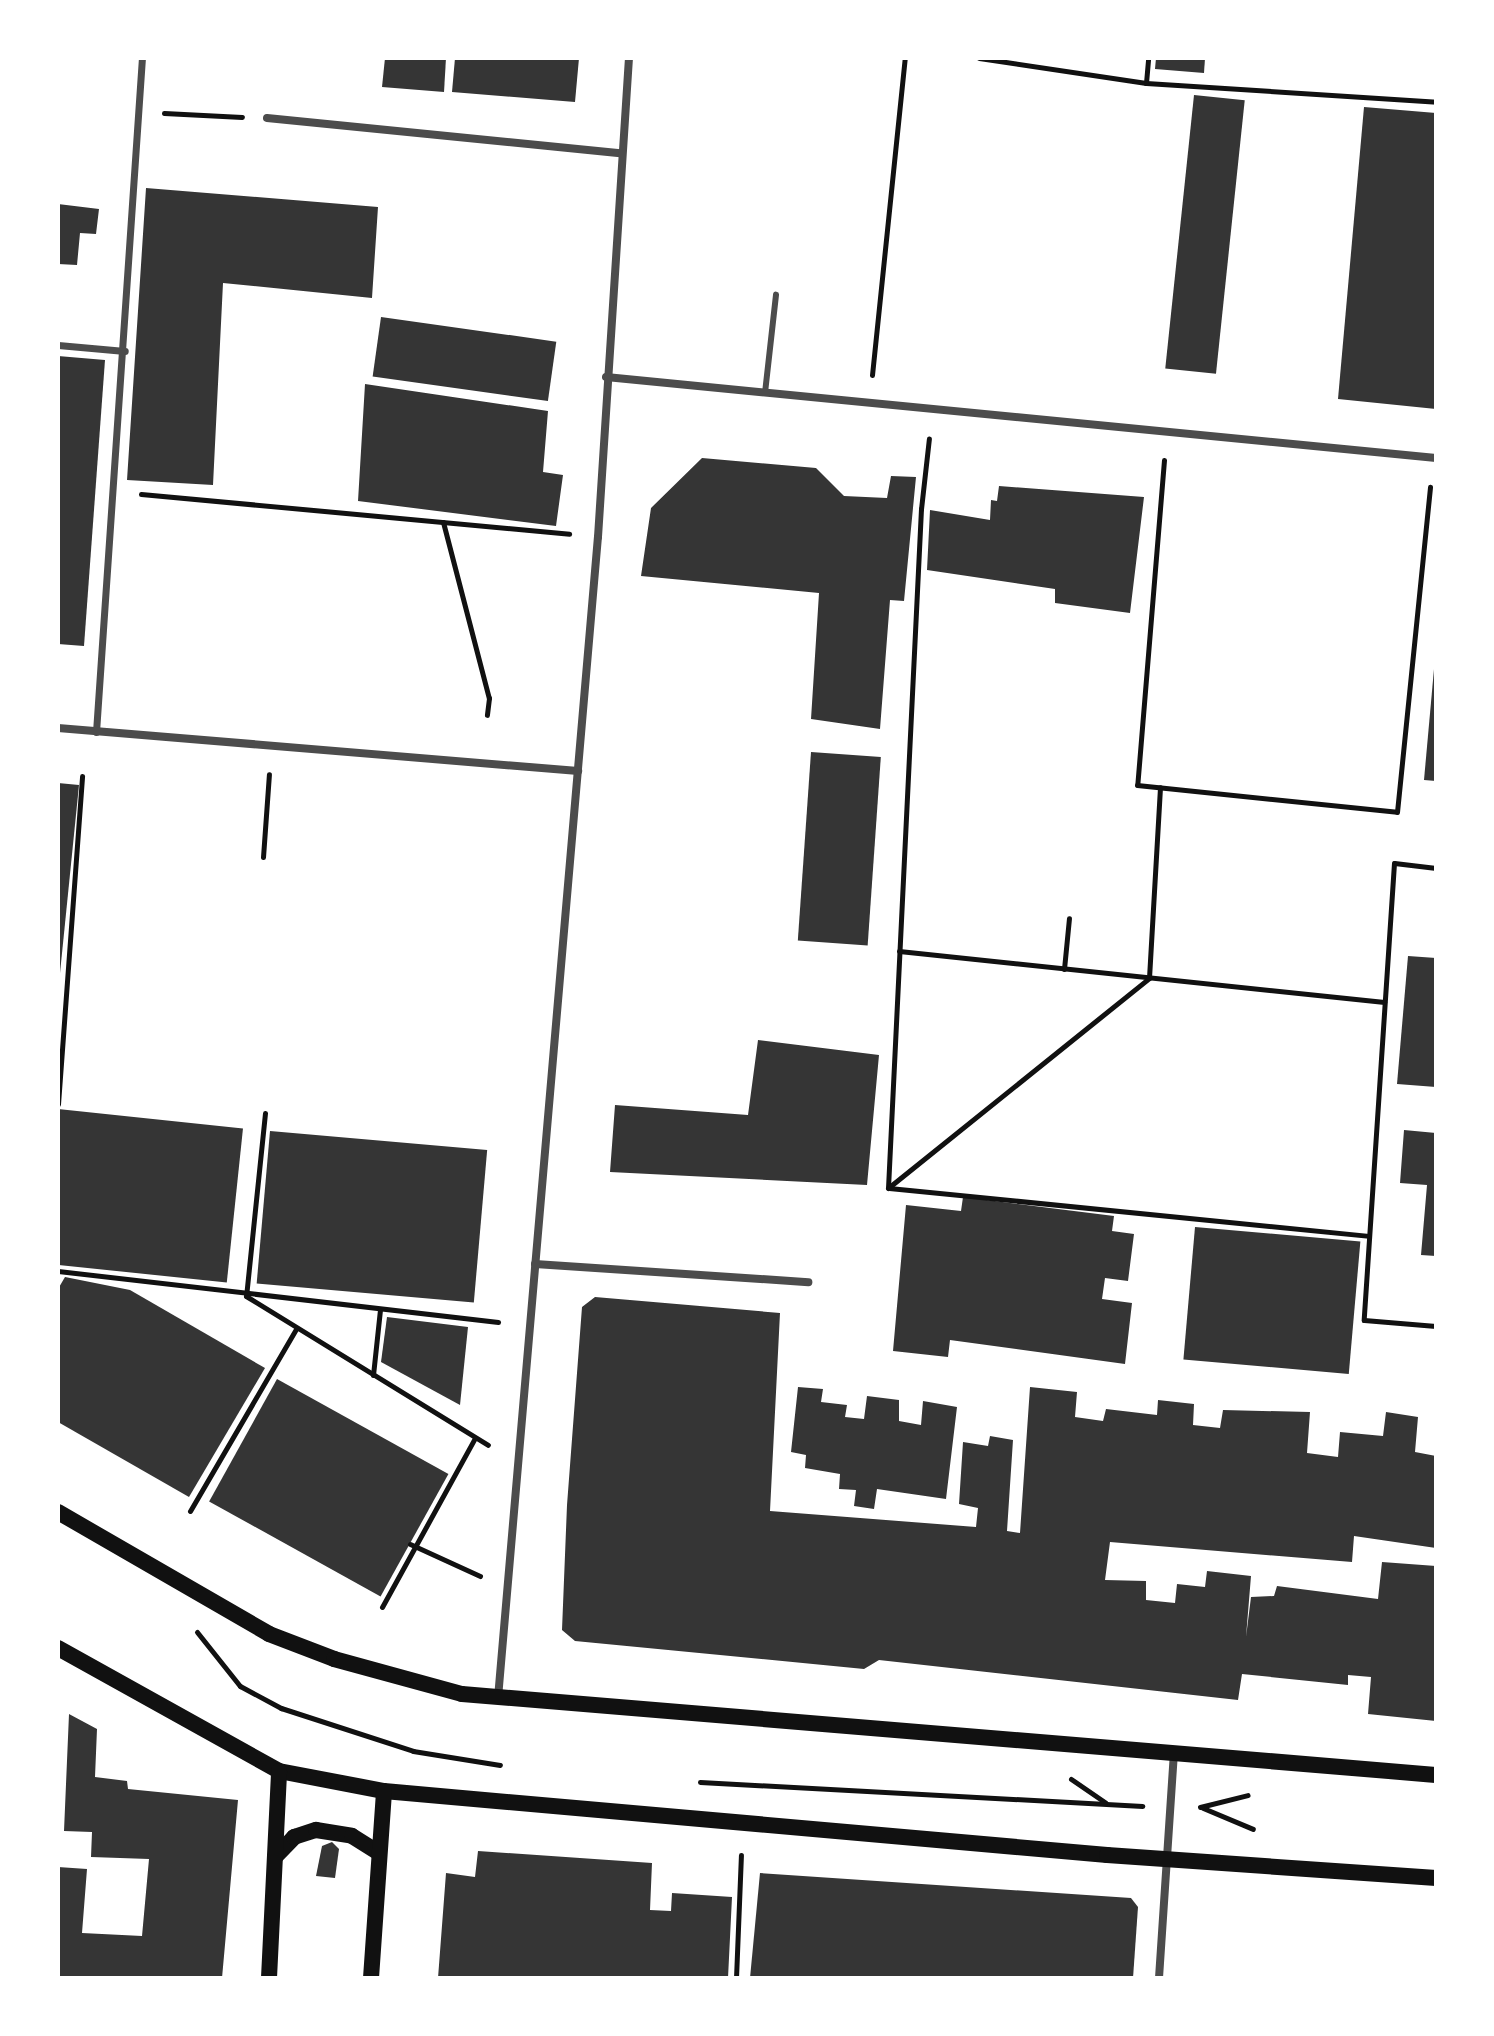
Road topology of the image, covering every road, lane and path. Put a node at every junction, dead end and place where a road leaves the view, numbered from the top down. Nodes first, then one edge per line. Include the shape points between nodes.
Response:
1 (142, 58) edge
2 (629, 58) edge
3 (905, 58) edge
4 (979, 58) edge
5 (1148, 58) edge
6 (1146, 83) junction
7 (1436, 102) edge
8 (138, 112) junction
9 (267, 118) joint
10 (620, 153) junction
11 (776, 295) dead end
12 (58, 345) edge
13 (125, 351) junction
14 (606, 377) junction
15 (765, 393) junction
16 (869, 404) junction
17 (932, 411) junction
18 (1166, 435) junction
19 (1434, 458) edge
20 (115, 491) junction
21 (443, 522) junction
22 (598, 537) junction
23 (487, 715) dead end
24 (58, 728) edge
25 (96, 732) junction
26 (273, 747) junction
27 (578, 771) junction
28 (82, 776) dead end
29 (1160, 787) junction
30 (263, 857) dead end
31 (1436, 868) edge
32 (1069, 918) dead end
33 (899, 951) junction
34 (1064, 969) junction
35 (1149, 978) junction
36 (1384, 1002) junction
37 (58, 1104) edge
38 (265, 1113) dead end
39 (888, 1188) junction
40 (1369, 1236) junction
41 (535, 1264) junction
42 (58, 1271) edge
43 (808, 1282) dead end
44 (246, 1296) junction
45 (380, 1310) junction
46 (498, 1322) dead end
47 (1436, 1326) edge
48 (296, 1329) junction
49 (373, 1375) junction
50 (475, 1438) junction
51 (488, 1445) dead end
52 (190, 1511) dead end
53 (58, 1512) edge
54 (412, 1546) junction
55 (481, 1576) dead end
56 (382, 1607) dead end
57 (192, 1626) dead end
58 (58, 1648) edge
59 (498, 1699) junction
60 (1174, 1753) junction
61 (506, 1765) dead end
62 (279, 1771) junction
63 (1436, 1775) edge
64 (697, 1782) dead end
65 (384, 1791) junction
66 (1150, 1807) dead end
67 (743, 1824) junction
68 (378, 1852) junction
69 (275, 1857) junction
70 (1167, 1859) junction
71 (1436, 1878) edge
72 (269, 1978) edge
73 (371, 1978) edge
74 (736, 1978) edge
75 (1159, 1978) edge

1 - 8 street
2 - 10 street
3 - 16 path
4 - 6 path
5 - 6 path
6 - 7 path
8 - 9 path
8 - 13 street
9 - 10 street
10 - 14 street
11 - 15 lane
12 - 13 street
13 - 20 street
14 - 15 street
14 - 22 street
15 - 16 street
16 - 17 street
17 - 18 street
17 - 33 path via 921,509
18 - 19 street
18 - 29 path via 1137,785
19 - 29 path via 1397,812
20 - 21 path
20 - 25 street
21 - 22 path
21 - 23 path via 489,698
22 - 27 street
24 - 25 street
25 - 26 street
26 - 27 street
26 - 30 path
27 - 41 street
28 - 37 path
29 - 35 path
31 - 36 path via 1394,863
32 - 34 path
33 - 34 path
33 - 39 path
34 - 35 path
35 - 36 path
35 - 39 path
36 - 40 path
38 - 44 path
39 - 40 path
40 - 47 path via 1364,1320
41 - 43 street
41 - 59 street
42 - 44 path
44 - 45 path
44 - 48 path
45 - 46 path
45 - 49 path
48 - 49 path
48 - 52 path
49 - 50 path
50 - 51 path
50 - 54 path
53 - 59 main road via 269,1634 334,1659
54 - 55 path
54 - 56 path
57 - 61 path via 240,1686 281,1708 413,1751
58 - 62 main road
59 - 60 main road
60 - 63 main road
60 - 70 street
62 - 65 main road
62 - 69 main road
64 - 66 path
65 - 67 main road
65 - 68 main road
67 - 70 main road
67 - 74 path
68 - 69 main road via 352,1836 316,1830 294,1837
68 - 73 main road
69 - 72 main road
70 - 71 main road
70 - 75 street

